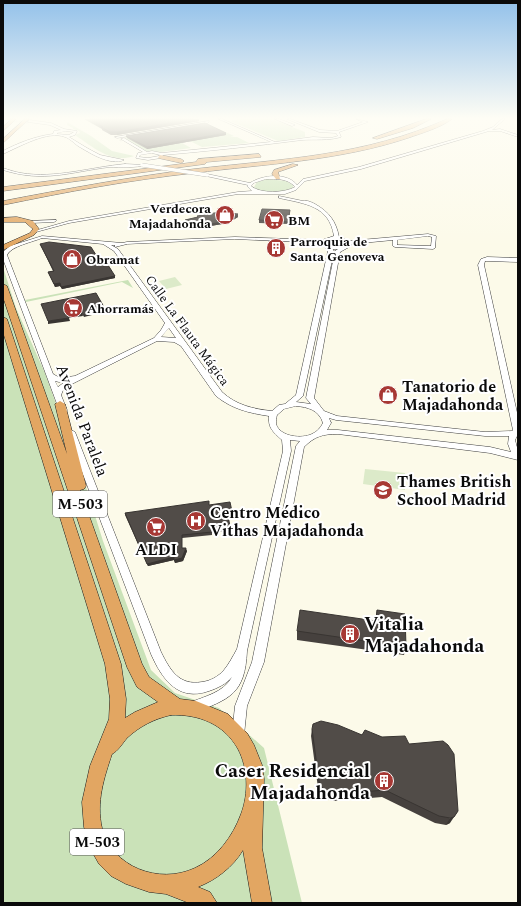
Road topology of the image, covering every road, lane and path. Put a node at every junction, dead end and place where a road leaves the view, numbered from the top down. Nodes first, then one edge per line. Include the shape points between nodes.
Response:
1 (210, 161) edge
2 (231, 161) edge
3 (266, 161) edge
4 (312, 161) edge
5 (382, 161) edge
6 (3, 169) edge
7 (317, 177) junction
8 (278, 178) junction
9 (285, 179) junction
10 (239, 180) junction
11 (254, 181) junction
12 (250, 185) junction
13 (296, 188) junction
14 (3, 189) edge
15 (258, 192) junction
16 (276, 194) junction
17 (220, 196) junction
18 (3, 198) edge
19 (297, 198) junction
20 (3, 203) edge
21 (308, 203) junction
22 (3, 213) edge
23 (18, 219) junction
24 (3, 220) edge
25 (31, 222) junction
26 (36, 234) junction
27 (24, 238) junction
28 (337, 238) junction
29 (395, 240) junction
30 (3, 242) edge
31 (98, 242) junction
32 (323, 242) junction
33 (348, 243) junction
34 (121, 244) junction
35 (3, 248) edge
36 (328, 248) junction
37 (343, 248) junction
38 (116, 250) junction
39 (518, 260) edge
40 (3, 286) edge
41 (3, 319) edge
42 (168, 324) junction
43 (156, 339) junction
44 (183, 344) junction
45 (49, 375) junction
46 (76, 378) junction
47 (58, 399) junction
48 (288, 405) junction
49 (320, 411) junction
50 (273, 414) junction
51 (516, 419) edge
52 (517, 431) edge
53 (322, 432) junction
54 (279, 433) junction
55 (308, 438) junction
56 (518, 457) edge
57 (104, 572) junction
58 (242, 651) junction
59 (184, 707) junction
60 (238, 735) junction
61 (103, 756) junction
62 (254, 804) junction
63 (169, 885) junction
64 (207, 903) edge
65 (262, 903) edge

1 - 14 highway
2 - 18 highway via 118,176
3 - 20 highway via 120,181
4 - 8 highway via 279,169 275,173
5 - 7 street
6 - 10 street, bridge via 19,174 45,175 121,165 142,165
7 - 9 street
7 - 13 street via 304,180
8 - 9 street
8 - 11 street
9 - 13 street via 294,182
10 - 11 street
10 - 12 street
11 - 12 street
12 - 15 street
12 - 25 street via 235,191 98,214
13 - 16 street
13 - 19 street via 294,194
15 - 16 street
15 - 17 street
16 - 19 street
17 - 21 street via 286,197
17 - 26 street via 69,222
19 - 21 street
21 - 28 street via 330,217 335,224
22 - 23 highway
23 - 24 highway
23 - 25 highway
25 - 26 highway via 36,226
26 - 27 highway
26 - 31 street
26 - 45 street, Avenida Paralela via 12,247 4,255
27 - 30 highway
27 - 35 highway
28 - 32 street
28 - 33 street
29 - 29 street via 434,236 433,248 395,246
29 - 33 street
31 - 34 street
31 - 38 street
32 - 34 street via 218,238
32 - 36 street
33 - 37 street via 348,246
34 - 38 street
36 - 37 street
36 - 48 street via 331,251 299,396
37 - 49 street via 338,251 310,398
38 - 42 street, Calle La Flauta Mágica
39 - 51 street via 485,259 481,262
40 - 57 highway, M-503
41 - 61 highway, M-503 via 113,664 117,718
42 - 43 street
42 - 44 street, Calle La Flauta Mágica
43 - 44 street via 176,340
43 - 46 street
44 - 50 street, Calle La Flauta Mágica via 227,402 243,409
45 - 46 street via 59,380
45 - 47 street, Avenida Paralela
46 - 47 street via 61,387
47 - 57 highway, M-503
47 - 58 street, Avenida Paralela via 156,654 166,673 179,686 195,690 213,685 227,674
48 - 49 street via 303,405
48 - 50 street
49 - 52 street via 336,418 485,434
49 - 53 street via 327,423
50 - 54 street via 272,424
51 - 52 street
52 - 56 street via 511,444
53 - 55 street
53 - 56 street via 490,450
54 - 55 street via 292,438
54 - 58 street via 286,440 287,452
55 - 60 street via 300,446 258,662 241,706
57 - 59 highway, M-503 via 135,667 143,682
58 - 59 street via 238,681 229,690 211,700
59 - 60 highway, M-503 via 210,712
59 - 61 highway, M-503 via 155,711 135,721 117,736
60 - 62 highway, M-503 via 249,755 255,778
61 - 63 highway, M-503 via 94,776 90,798 91,821 98,842 110,860 126,874 146,883
62 - 63 highway, M-503 via 246,827 233,849 215,867 193,880
62 - 65 highway, M-503 via 254,866
63 - 64 highway, M-503

